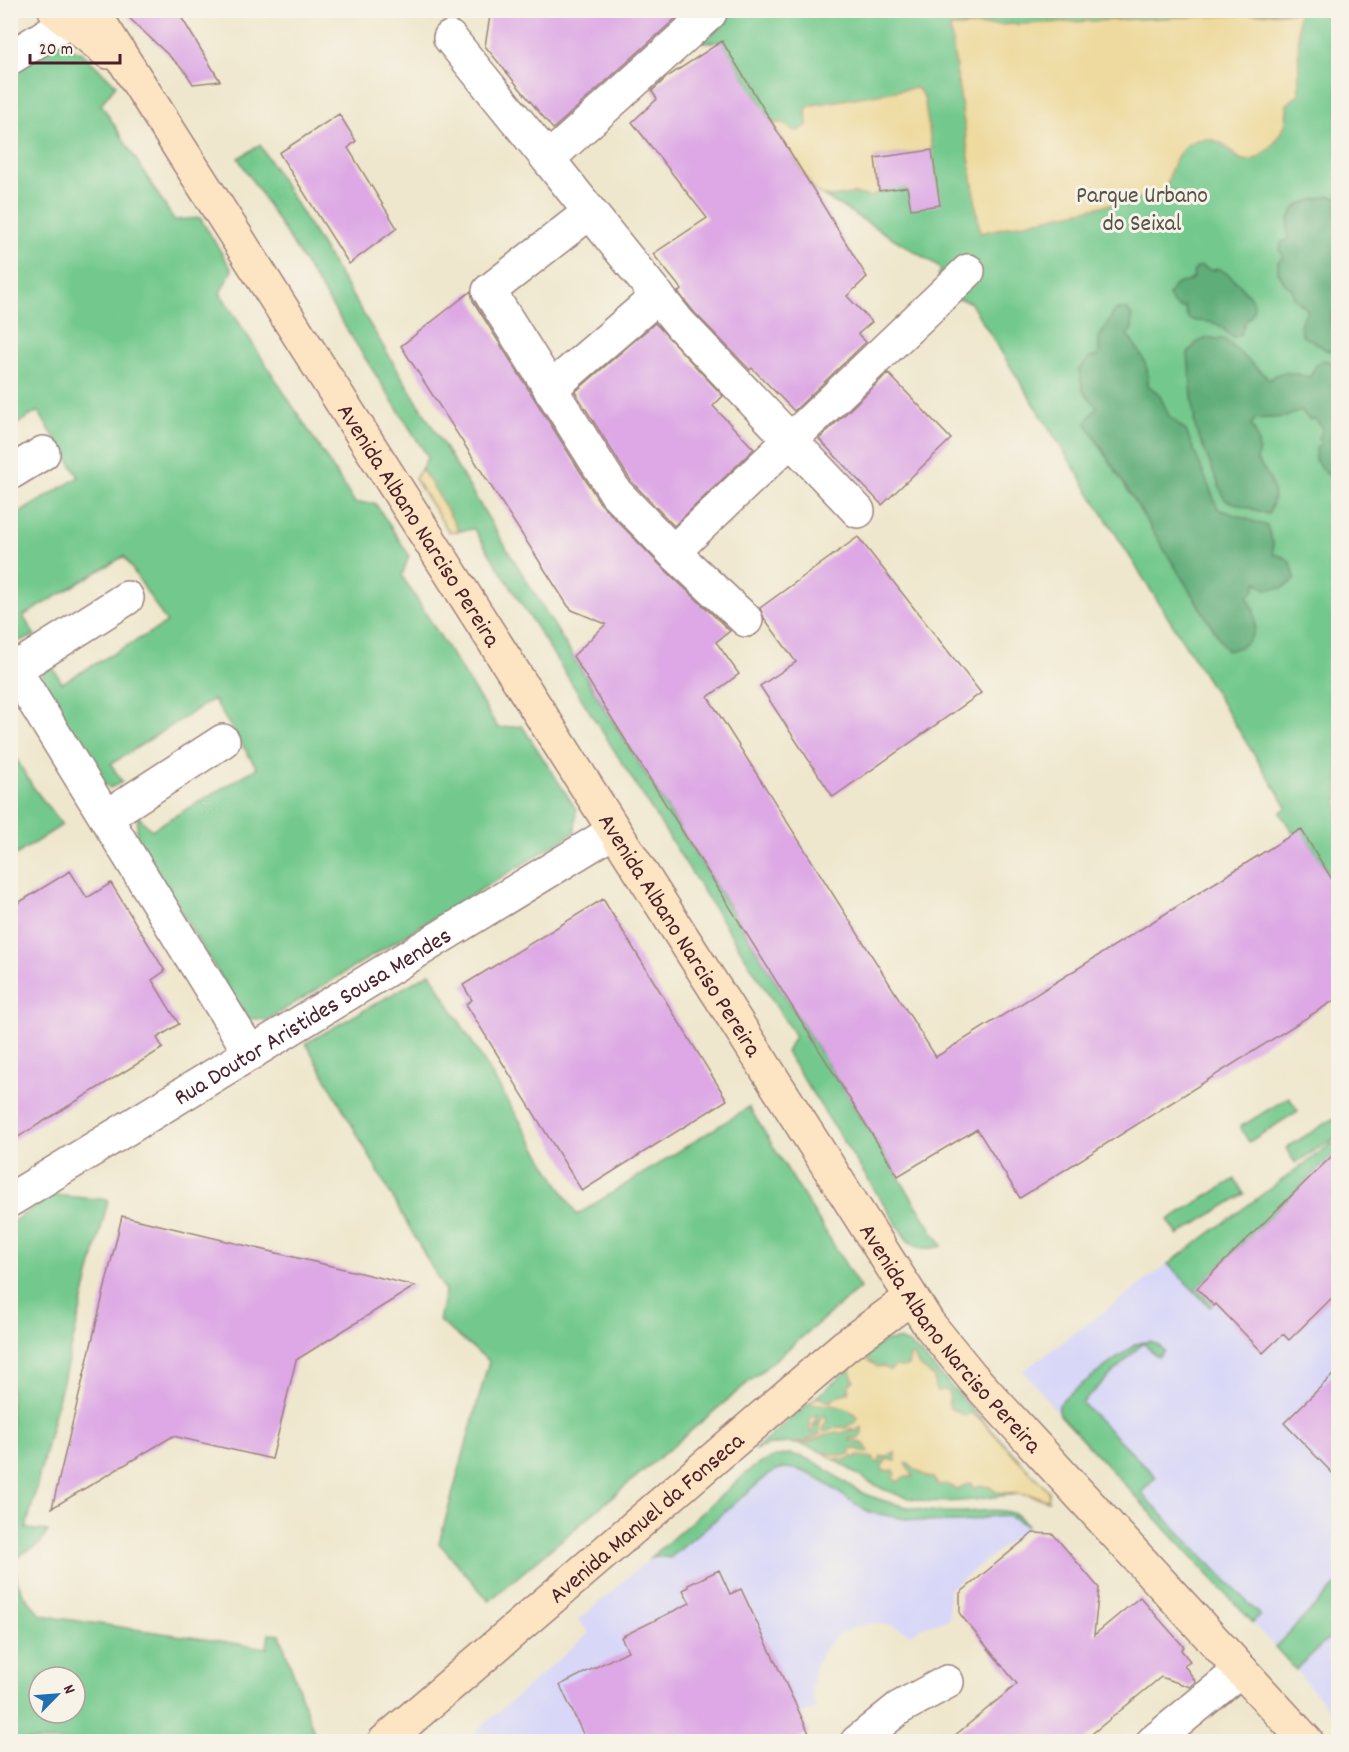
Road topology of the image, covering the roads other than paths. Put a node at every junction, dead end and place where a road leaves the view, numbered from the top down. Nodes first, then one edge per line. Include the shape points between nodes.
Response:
1 (76, 13) edge
2 (710, 13) dead end
3 (450, 38) dead end
4 (10, 58) edge
5 (548, 159) junction
6 (590, 212) junction
7 (968, 271) dead end
8 (658, 296) junction
9 (550, 389) junction
10 (790, 440) junction
11 (43, 453) dead end
12 (10, 473) edge
13 (858, 511) dead end
14 (673, 552) junction
15 (127, 598) dead end
16 (746, 620) dead end
17 (13, 666) edge
18 (223, 741) dead end
19 (106, 817) junction
20 (614, 831) junction
21 (251, 1054) junction
22 (10, 1200) edge
23 (911, 1298) junction
24 (1241, 1670) junction
25 (947, 1682) dead end
26 (384, 1742) edge
27 (857, 1742) edge
28 (1153, 1742) edge
29 (1307, 1742) edge

1 - 4 street
1 - 20 street, Avenida Albano Narciso Pereira via 129,70 154,106
2 - 5 street
3 - 5 street
5 - 6 street
6 - 8 street
6 - 9 street via 489,291
7 - 10 street
8 - 9 street
8 - 10 street
9 - 14 street via 616,493
10 - 13 street
10 - 14 street
11 - 12 street
14 - 16 street
15 - 17 street
17 - 19 street
18 - 19 street
19 - 21 street
20 - 21 street, Rua Doutor Aristides Sousa Mendes
20 - 23 street, Avenida Albano Narciso Pereira
21 - 22 street, Rua Doutor Aristides Sousa Mendes
23 - 24 street, Avenida Albano Narciso Pereira via 972,1377
23 - 26 street, Avenida Manuel da Fonseca via 845,1346
24 - 28 street
24 - 29 street, Avenida Albano Narciso Pereira
25 - 27 street via 899,1708

